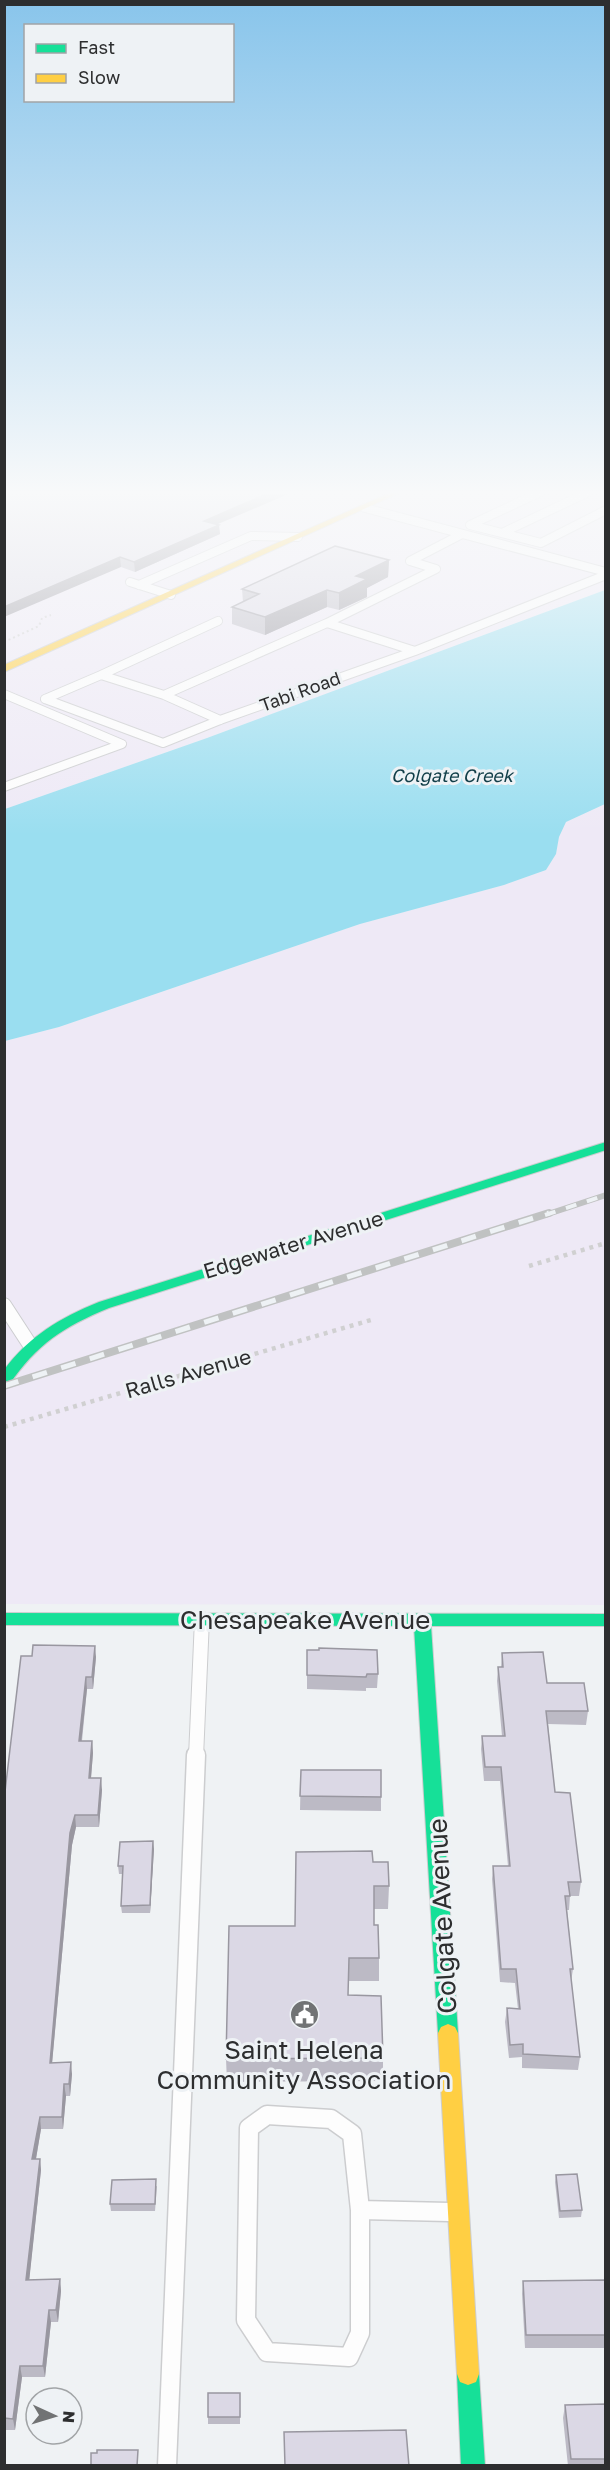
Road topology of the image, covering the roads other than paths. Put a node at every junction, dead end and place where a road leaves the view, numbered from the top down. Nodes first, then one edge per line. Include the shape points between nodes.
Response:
1 (150, 604) edge
2 (365, 604) edge
3 (529, 604) edge
4 (218, 621) dead end
5 (327, 623) junction
6 (415, 651) junction
7 (4, 669) edge
8 (101, 675) junction
9 (4, 694) edge
10 (164, 695) junction
11 (220, 720) junction
12 (4, 787) edge
13 (606, 1146) edge
14 (4, 1305) edge
15 (31, 1346) junction
16 (4, 1382) edge
17 (422, 1618) junction
18 (4, 1619) edge
19 (202, 1619) junction
20 (606, 1620) edge
21 (360, 2210) junction
22 (460, 2212) junction
23 (167, 2466) edge
24 (473, 2466) edge

1 - 7 street
2 - 5 lane
3 - 6 lane, Tabi Road
4 - 8 lane
5 - 6 lane
5 - 10 lane
6 - 11 lane, Tabi Road
8 - 10 lane
8 - 11 lane, Tabi Road via 45,699 163,743
9 - 12 lane via 122,744
10 - 11 lane
13 - 15 street, Edgewater Avenue via 116,1299 82,1313
14 - 15 lane
15 - 16 street, Edgewater Avenue
17 - 19 street, Chesapeake Avenue
17 - 20 street, Chesapeake Avenue
17 - 22 street, Colgate Avenue
18 - 19 street, Chesapeake Avenue
19 - 23 lane
21 - 21 lane via 352,2134 331,2118 267,2115 249,2128 246,2320 267,2352 349,2357 360,2333
21 - 22 lane
22 - 24 street, Colgate Avenue

